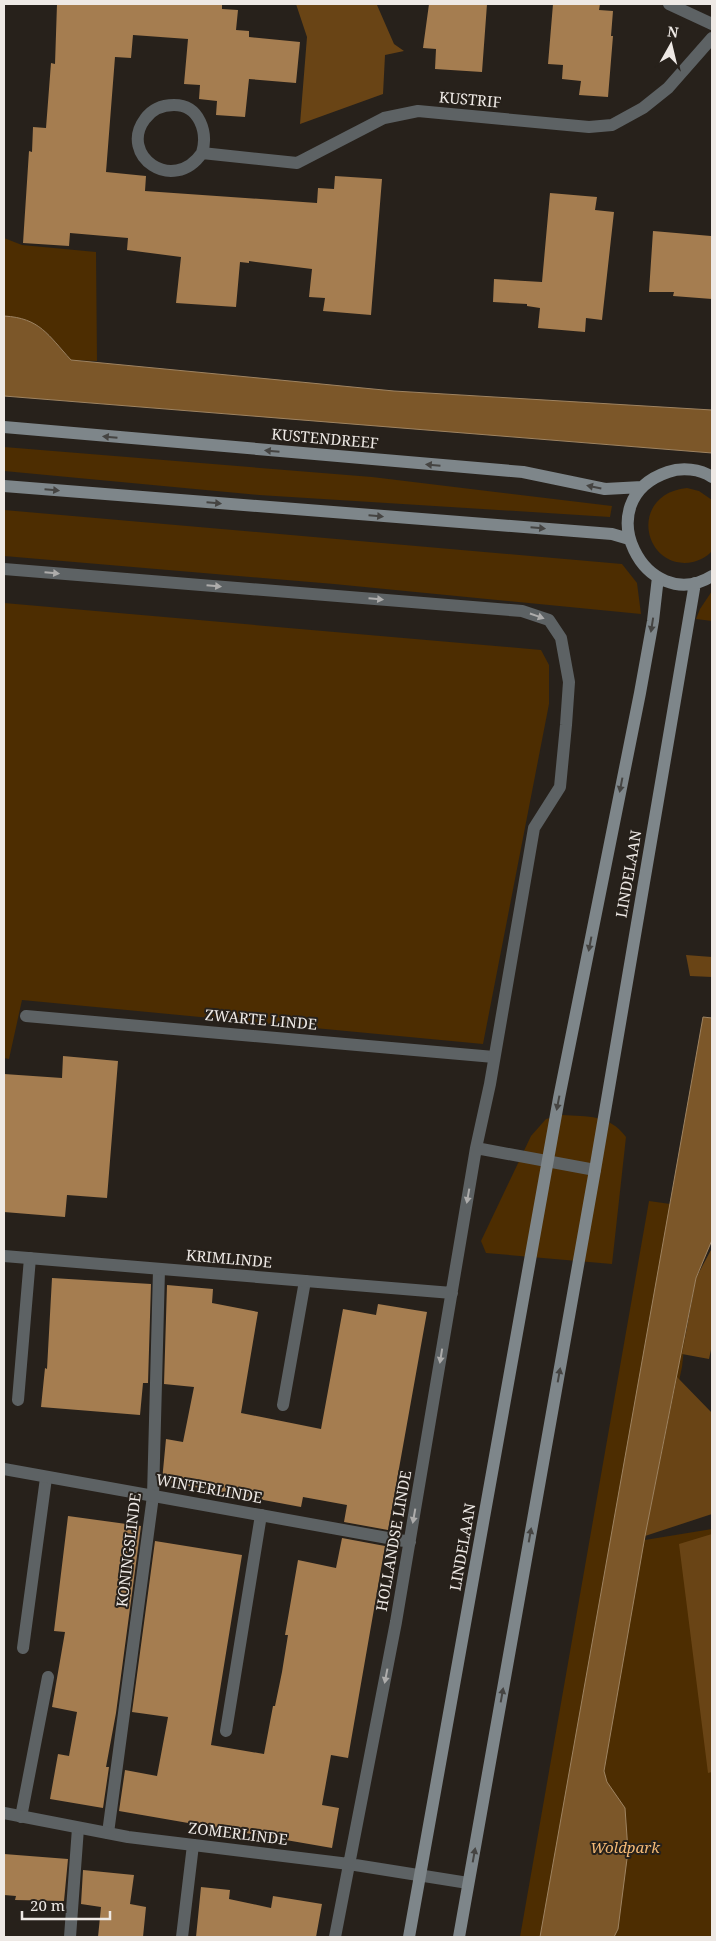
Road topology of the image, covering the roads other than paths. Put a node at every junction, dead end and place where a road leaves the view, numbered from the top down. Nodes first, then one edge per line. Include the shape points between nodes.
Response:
1 (670, 4) edge
2 (712, 24) edge
3 (712, 38) edge
4 (202, 153) junction
5 (4, 427) edge
6 (712, 477) edge
7 (4, 486) edge
8 (642, 487) junction
9 (629, 540) junction
10 (4, 570) edge
11 (658, 576) junction
12 (712, 576) edge
13 (695, 583) junction
14 (26, 1016) dead end
15 (494, 1057) junction
16 (476, 1148) junction
17 (547, 1161) junction
18 (595, 1170) junction
19 (4, 1256) edge
20 (30, 1258) junction
21 (159, 1270) junction
22 (305, 1281) junction
23 (452, 1293) junction
24 (18, 1400) dead end
25 (283, 1405) dead end
26 (4, 1469) edge
27 (46, 1478) junction
28 (153, 1496) junction
29 (261, 1514) junction
30 (410, 1542) junction
31 (23, 1648) dead end
32 (48, 1677) dead end
33 (226, 1731) dead end
34 (4, 1813) edge
35 (21, 1817) junction
36 (78, 1828) junction
37 (108, 1833) junction
38 (193, 1845) junction
39 (348, 1864) junction
40 (419, 1876) junction
41 (468, 1883) junction
42 (70, 1937) edge
43 (182, 1937) edge
44 (335, 1937) edge
45 (410, 1937) edge
46 (459, 1937) edge

1 - 2 street
3 - 4 street, KUSTRIF via 668,88 643,108 612,125 589,127 418,112 384,118 296,163
4 - 4 street via 205,133 202,123 188,109 178,105 157,108 141,123 138,134 141,151 158,169 179,172 192,165
8 -> 5 main road, KUSTENDREEF via 605,489 523,472
6 - 8 main road via 681,469 658,475
7 -> 9 main road via 602,533
8 - 9 main road via 628,516
9 - 11 main road via 643,565
10 -> 15 street, HOLLANDSE LINDE via 522,611 549,620 561,638 569,682 560,787 534,828
11 - 13 main road via 670,582
11 -> 17 main road, LINDELAAN via 640,693
12 - 13 main road
13 - 18 main road, LINDELAAN
14 - 15 street, ZWARTE LINDE
15 - 16 street, HOLLANDSE LINDE
16 - 17 street
16 -> 23 street, HOLLANDSE LINDE
17 - 18 street
17 - 40 main road, LINDELAAN
41 -> 18 main road, LINDELAAN
19 - 20 street, KRIMLINDE
20 - 21 street, KRIMLINDE
20 - 24 street
21 - 22 street, KRIMLINDE
21 - 28 street, KONINGSLINDE
22 - 23 street, KRIMLINDE
22 - 25 street
23 -> 30 street, HOLLANDSE LINDE
26 - 27 street, WINTERLINDE
27 - 28 street, WINTERLINDE
27 - 31 street
28 - 29 street, WINTERLINDE
28 - 37 street, KONINGSLINDE
29 - 30 street, WINTERLINDE
29 - 33 street
30 -> 39 street, HOLLANDSE LINDE
32 - 35 street
34 - 35 street, ZOMERLINDE
35 - 36 street, ZOMERLINDE
36 - 37 street, ZOMERLINDE
36 - 42 street
37 - 38 street, ZOMERLINDE
38 - 39 street, ZOMERLINDE
38 - 43 street
39 - 40 street, ZOMERLINDE
39 - 44 street, HOLLANDSE LINDE
40 - 41 street, ZOMERLINDE
40 - 45 main road, LINDELAAN
41 - 46 main road, LINDELAAN

